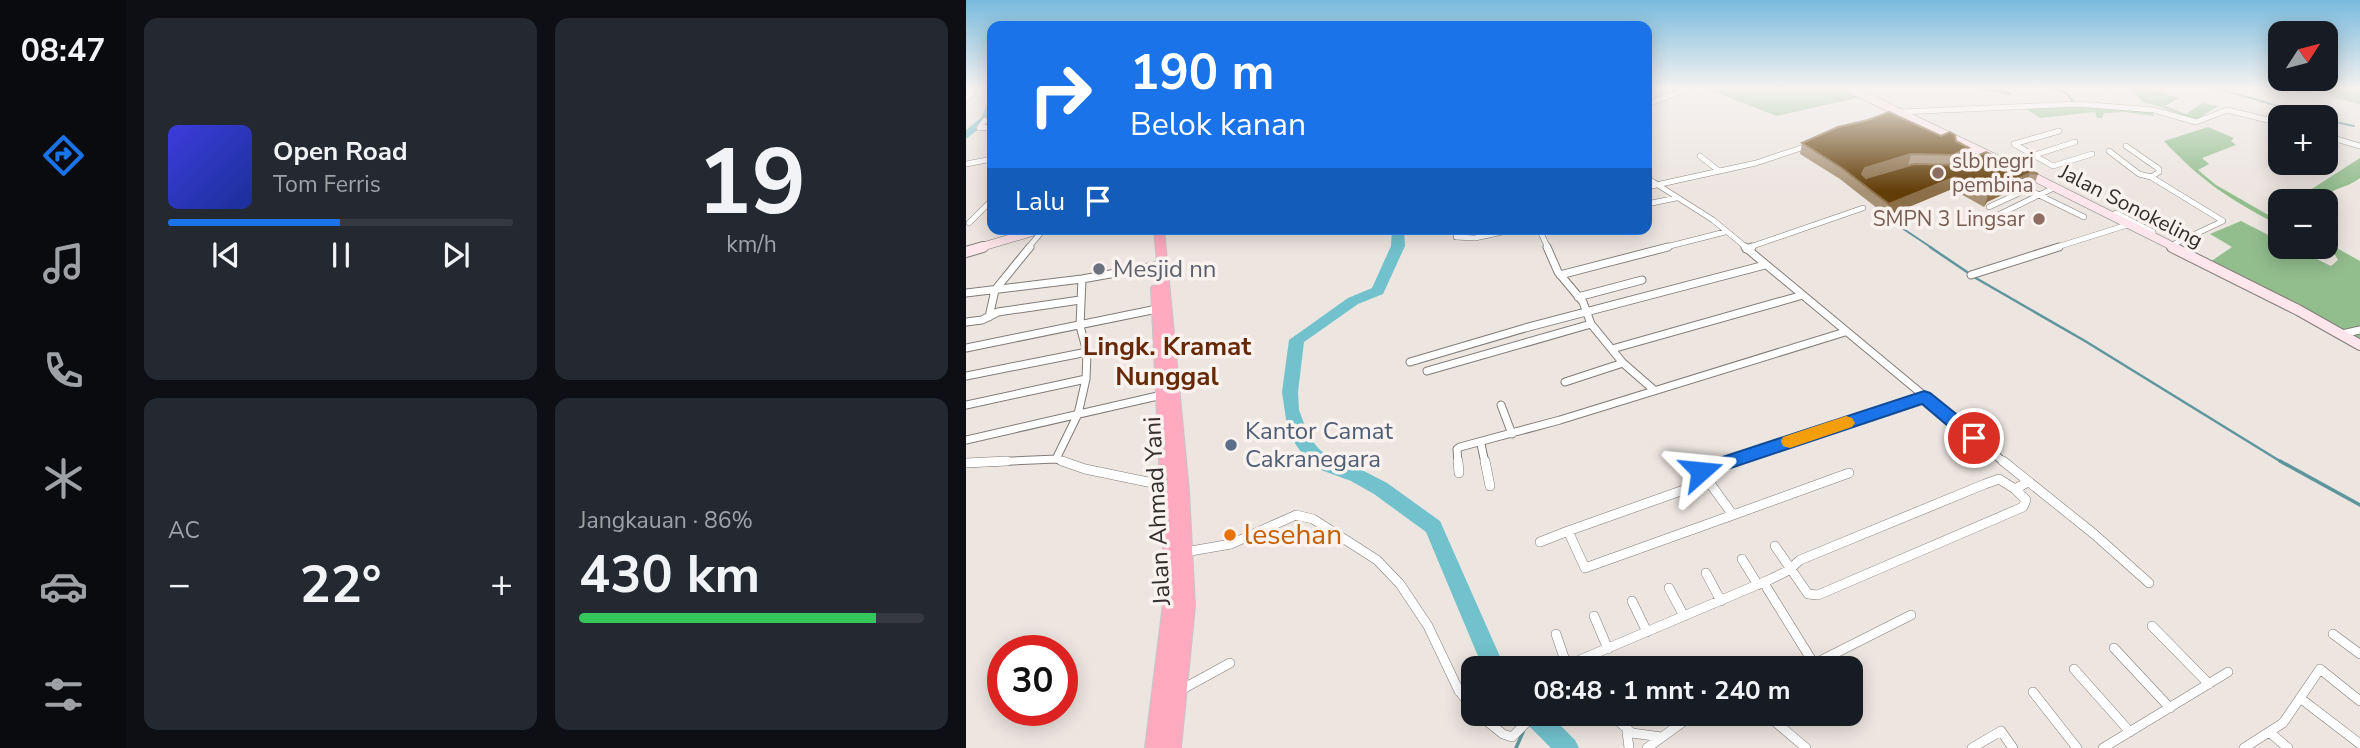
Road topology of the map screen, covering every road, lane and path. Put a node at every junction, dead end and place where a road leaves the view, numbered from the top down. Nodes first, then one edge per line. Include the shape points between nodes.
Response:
1 (1912, 122) edge
2 (2059, 131) dead end
3 (2338, 140) edge
4 (1815, 141) edge
5 (2075, 142) dead end
6 (2126, 146) dead end
7 (2360, 146) edge
8 (2109, 151) dead end
9 (2092, 154) dead end
10 (2034, 155) junction
11 (1700, 156) dead end
12 (1984, 157) junction
13 (987, 160) edge
14 (966, 164) edge
15 (2007, 164) junction
16 (1996, 165) edge
17 (1719, 172) junction
18 (2151, 177) junction
19 (1652, 186) edge
20 (1652, 187) edge
21 (2056, 187) junction
22 (2039, 195) junction
23 (1677, 197) junction
24 (1652, 203) edge
25 (987, 205) edge
26 (1989, 207) dead end
27 (1863, 208) dead end
28 (2110, 216) junction
29 (2084, 217) dead end
30 (1988, 220) dead end
31 (967, 225) edge
32 (2127, 225) junction
33 (1725, 232) junction
34 (1023, 235) edge
35 (1038, 235) edge
36 (1152, 235) edge
37 (1158, 235) edge
38 (1489, 235) edge
39 (1542, 235) edge
40 (1456, 237) dead end
41 (2158, 240) junction
42 (2170, 246) junction
43 (1746, 249) junction
44 (966, 252) edge
45 (1765, 265) junction
46 (1155, 266) junction
47 (1560, 275) junction
48 (1971, 275) dead end
49 (1082, 279) junction
50 (1642, 280) dead end
51 (995, 290) junction
52 (966, 293) edge
53 (1803, 295) junction
54 (1578, 297) junction
55 (1080, 300) junction
56 (1588, 313) junction
57 (989, 317) junction
58 (1160, 317) junction
59 (966, 322) edge
60 (1591, 324) junction
61 (1080, 326) junction
62 (2360, 330) edge
63 (1845, 332) junction
64 (2342, 334) junction
65 (2360, 345) edge
66 (966, 348) edge
67 (1612, 349) junction
68 (1087, 352) junction
69 (1410, 362) dead end
70 (1623, 363) junction
71 (1427, 371) dead end
72 (966, 376) edge
73 (1086, 379) junction
74 (1565, 382) dead end
75 (1654, 390) junction
76 (1163, 395) junction
77 (1924, 397) junction
78 (966, 405) edge
79 (1501, 405) dead end
80 (1078, 414) junction
81 (1512, 434) junction
82 (966, 440) edge
83 (1481, 444) junction
84 (1056, 459) junction
85 (966, 463) edge
86 (1459, 473) dead end
87 (1849, 473) dead end
88 (1709, 481) junction
89 (2028, 482) junction
90 (1490, 486) dead end
91 (1168, 487) junction
92 (2015, 489) junction
93 (1175, 507) junction
94 (1733, 515) junction
95 (1568, 531) junction
96 (1540, 542) dead end
97 (1775, 546) dead end
98 (1185, 552) junction
99 (1742, 559) dead end
100 (1789, 570) junction
101 (1706, 573) dead end
102 (2149, 583) dead end
103 (1762, 586) junction
104 (1669, 588) dead end
105 (1632, 601) dead end
106 (1721, 601) junction
107 (1911, 615) dead end
108 (1594, 616) dead end
109 (1684, 617) junction
110 (2152, 626) dead end
111 (1647, 632) junction
112 (2333, 634) dead end
113 (1556, 635) dead end
114 (2114, 648) dead end
115 (1608, 649) junction
116 (2359, 650) edge
117 (1561, 656) edge
118 (1591, 656) edge
119 (1804, 656) edge
120 (1830, 656) edge
121 (1230, 663) dead end
122 (2074, 668) dead end
123 (2228, 672) dead end
124 (2209, 684) junction
125 (1178, 691) junction
126 (2033, 692) dead end
127 (1461, 693) edge
128 (2300, 698) junction
129 (2360, 701) edge
130 (2170, 708) junction
131 (1493, 726) edge
132 (1524, 726) edge
133 (1621, 726) edge
134 (1677, 726) edge
135 (1780, 726) edge
136 (1627, 732) junction
137 (2130, 732) junction
138 (2269, 732) junction
139 (1661, 737) junction
140 (2360, 744) edge
141 (1154, 748) edge
142 (1172, 748) edge
143 (1629, 748) edge
144 (1647, 748) edge
145 (1806, 748) edge
146 (1972, 748) edge
147 (2013, 748) edge
148 (2077, 748) edge
149 (2104, 748) edge
150 (2244, 748) edge
151 (2288, 748) edge

1 - 12 street, Jalan Sonokeling
2 - 10 street via 2014,144
3 - 7 street
4 - 17 street
5 - 10 street
6 - 18 street via 2159,169
8 - 18 street
9 - 10 street via 2053,166
10 - 15 street
11 - 17 street
12 - 15 street, Jalan Sonokeling
12 - 16 street
13 - 14 street
15 - 21 street, Jalan Sonokeling
17 - 19 street
18 - 42 street via 2223,221
20 - 23 street
21 - 22 street
21 - 28 street, Jalan Sonokeling
22 - 26 street via 2028,189
22 - 29 street
22 - 30 street
23 - 24 street
23 - 33 street
25 - 31 street
27 - 43 street
28 - 32 street, Jalan Sonokeling
28 - 41 street via 2116,213 2161,236
32 - 41 street, Jalan Sonokeling
32 - 48 street
33 - 43 street
33 - 47 street
34 - 44 street
35 - 51 street
36 - 46 highway
37 - 58 highway, Jalan Ahmad Yani
38 - 40 street
39 - 47 street
41 - 42 street, Jalan Sonokeling
42 - 64 street, Jalan Sonokeling
43 - 45 street
45 - 53 street
45 - 56 street
46 - 49 street
46 - 58 highway
47 - 54 street
49 - 51 street
49 - 55 street
50 - 54 street
51 - 52 street
51 - 57 street
53 - 63 street
53 - 67 street
54 - 56 street
55 - 57 street
55 - 61 street
56 - 60 street
56 - 69 street
57 - 59 street
58 - 61 street
58 - 76 highway
58 - 93 highway, Jalan Ahmad Yani
60 - 67 street
60 - 71 street
61 - 66 street
61 - 68 street
62 - 64 street
63 - 75 street
63 - 77 street
64 - 65 street, Jalan Sonokeling
67 - 70 street
68 - 72 street
68 - 73 street
70 - 74 street
70 - 75 street
73 - 78 street
73 - 80 street
75 - 81 street
76 - 80 street
76 - 91 highway
77 - 88 street via 1701,471
77 - 89 street
79 - 81 street
80 - 82 street
80 - 84 street
81 - 83 street
83 - 86 street via 1457,449
83 - 90 street
84 - 85 street
84 - 91 street
87 - 94 street
88 - 94 street
88 - 95 street
89 - 92 street
89 - 102 street
91 - 93 highway
92 - 100 street via 1995,480 1800,560
92 - 100 street via 2026,500 2023,507 1818,596 1809,596
93 - 98 highway, Jalan Ahmad Yani
93 - 141 highway via 1172,604
94 - 95 street via 1585,568
95 - 96 street
97 - 100 street
98 - 125 highway, Jalan Ahmad Yani via 1187,606
98 - 127 street via 1231,544 1296,515 1313,519 1377,560 1400,584 1428,626
99 - 103 street
100 - 103 street
101 - 106 street
103 - 106 street
103 - 119 street
104 - 109 street
105 - 111 street
106 - 109 street
107 - 120 street
108 - 115 street
109 - 111 street
110 - 124 street
111 - 115 street
112 - 116 street
113 - 117 street
114 - 130 street
115 - 118 street
121 - 125 street
122 - 137 street
123 - 124 street
124 - 130 street
125 - 142 highway, Jalan Ahmad Yani
126 - 148 street
128 - 129 street via 2320,669
128 - 138 street via 2283,723
128 - 140 street
130 - 137 street
131 - 132 street via 1512,737
133 - 136 street
134 - 139 street
135 - 145 street
136 - 139 street
136 - 143 street
137 - 149 street
138 - 150 street
138 - 151 street
139 - 144 street
146 - 147 street via 2001,731

